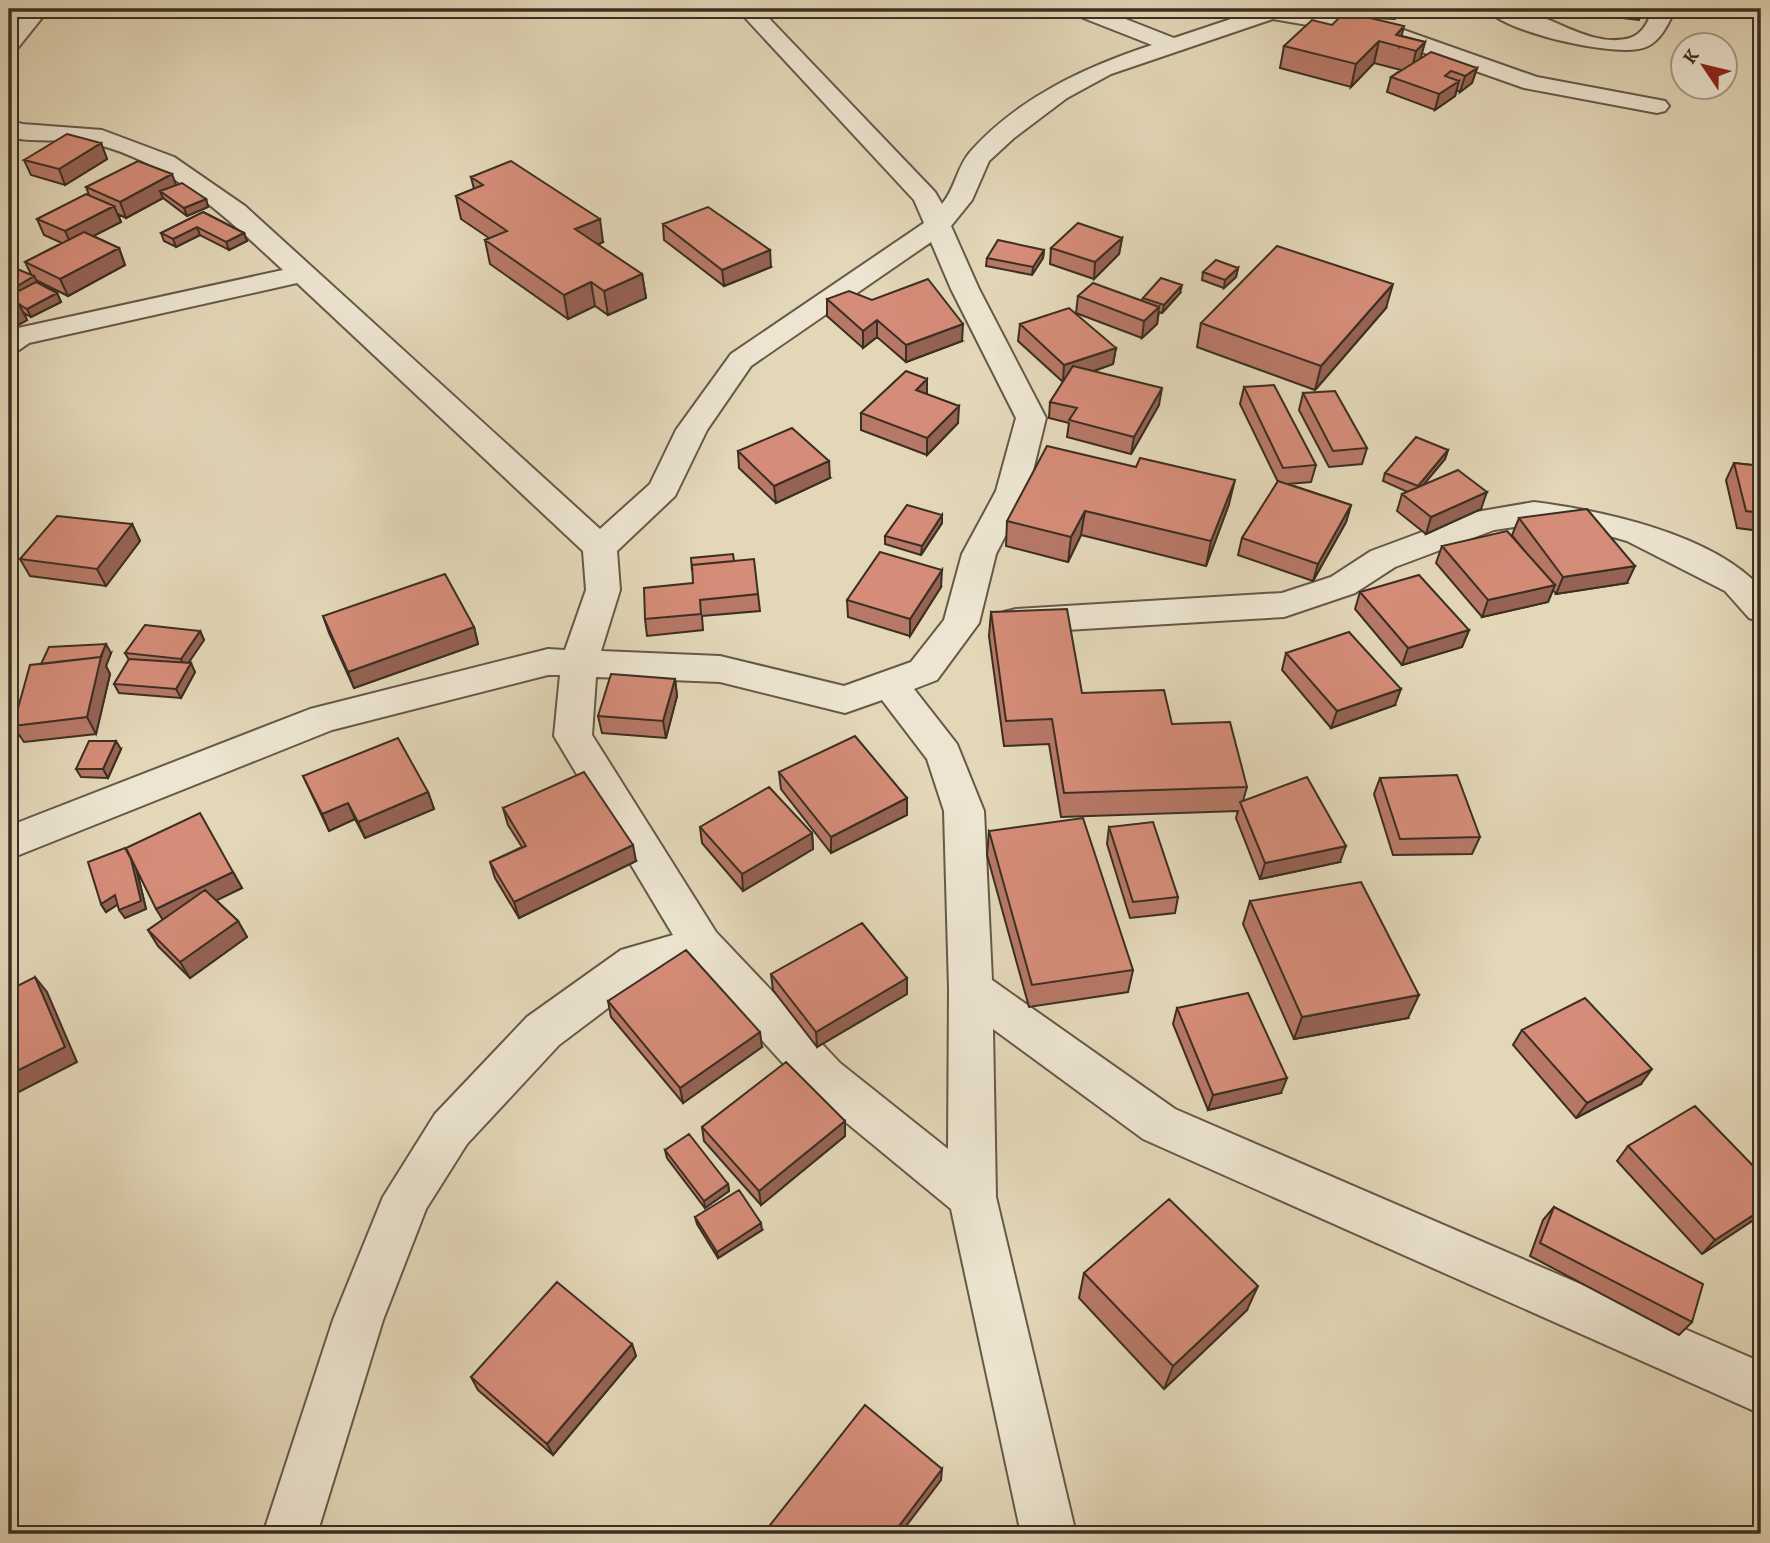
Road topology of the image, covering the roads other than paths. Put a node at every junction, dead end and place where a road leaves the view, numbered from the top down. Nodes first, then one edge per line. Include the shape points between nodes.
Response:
1 (38, 9) edge
2 (748, 9) edge
3 (1081, 9) edge
4 (1498, 9) edge
5 (1664, 9) edge
6 (1278, 11) edge
7 (9, 44) edge
8 (1175, 46) junction
9 (1657, 106) dead end
10 (9, 126) edge
11 (938, 225) junction
12 (302, 274) junction
13 (9, 344) edge
14 (600, 548) junction
15 (1761, 610) edge
16 (961, 623) junction
17 (579, 663) junction
18 (890, 684) junction
19 (9, 843) edge
20 (701, 944) junction
21 (971, 989) junction
22 (972, 1196) junction
23 (1761, 1388) edge
24 (290, 1534) edge
25 (1048, 1534) edge

1 - 7 street
2 - 11 street via 926,197
3 - 8 street
4 - 5 street via 1589,41 1630,46 1656,31
6 - 8 street
6 - 9 street via 1387,32 1532,83
8 - 11 street via 1103,69 1059,93 1005,133 978,158 959,200
10 - 12 street via 15,131 102,137 165,162 236,212
11 - 14 street via 741,360 692,430 664,489
11 - 16 street via 1031,418 1012,491 979,554
12 - 13 street via 19,336
12 - 14 street
14 - 17 street via 603,590
15 - 16 street via 1737,583 1639,533 1593,520 1534,513 1488,520 1422,544 1383,559 1343,585 1284,606
16 - 18 street via 924,671
17 - 18 street via 720,669 845,700
17 - 19 street via 548,662 323,719
17 - 20 street via 573,736
18 - 21 street via 944,754 964,811
20 - 22 street via 824,1077
20 - 24 street via 636,962 543,1031 450,1129 407,1197 358,1320
21 - 22 street
21 - 23 street via 1159,1124
22 - 25 street

